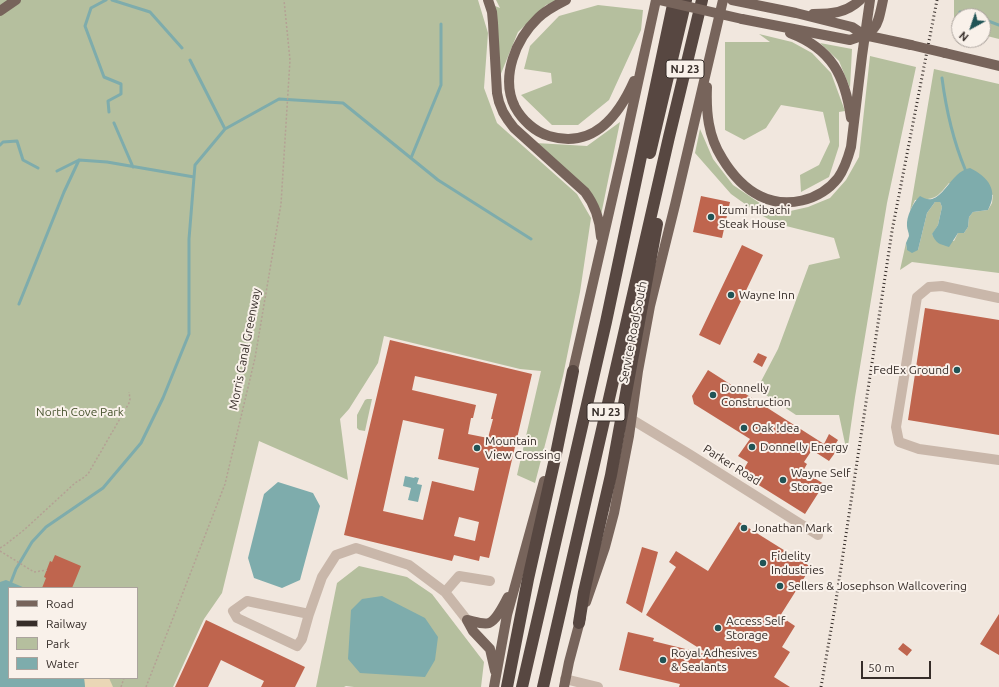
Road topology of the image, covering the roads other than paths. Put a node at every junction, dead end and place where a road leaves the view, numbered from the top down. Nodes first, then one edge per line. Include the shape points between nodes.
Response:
1 (16, 0) edge
2 (488, 0) edge
3 (566, 0) edge
4 (657, 0) edge
5 (674, 0) edge
6 (686, 0) edge
7 (702, 0) edge
8 (723, 0) edge
9 (732, 0) edge
10 (860, 0) edge
11 (870, 0) edge
12 (883, 0) edge
13 (0, 11) edge
14 (796, 13) junction
15 (766, 24) junction
16 (864, 35) junction
17 (646, 47) junction
18 (711, 51) junction
19 (999, 66) edge
20 (669, 137) junction
21 (851, 147) junction
22 (602, 245) junction
23 (999, 298) edge
24 (606, 322) junction
25 (573, 371) junction
26 (631, 419) junction
27 (999, 460) edge
28 (818, 535) dead end
29 (518, 575) junction
30 (490, 581) dead end
31 (445, 592) junction
32 (309, 614) junction
33 (467, 620) junction
34 (580, 623) junction
35 (496, 675) junction
36 (564, 683) edge
37 (494, 687) edge
38 (507, 687) edge
39 (522, 687) edge
40 (543, 687) edge
41 (598, 687) edge

1 - 13 main road
2 - 22 main road via 492,12 497,93 503,112 514,128 592,201
3 - 17 main road via 546,11 531,26 519,44 512,62 509,81 515,106 524,120 537,131 556,138 577,139 604,126 612,119 627,95
4 - 15 main road, bridge
4 - 17 main road
5 - 24 highway, NJ 23
6 - 24 highway via 640,194
7 - 20 highway, NJ 23
8 - 18 main road
9 - 14 main road
10 - 14 main road via 844,11
11 - 16 main road
12 - 16 main road via 878,22 873,30
14 - 16 main road via 852,27
15 - 16 main road via 850,40
15 - 21 main road via 800,36 830,59 842,81 849,106
16 - 19 main road, bridge
16 - 21 main road
17 - 22 main road
18 - 21 main road via 707,102 710,131 729,170 749,190 772,201 785,203 799,202 820,194 843,170
18 - 26 main road, Service Road South via 650,306
20 - 34 highway via 647,280 611,475 584,592
20 - 40 highway, NJ 23
22 - 25 main road
23 - 27 street via 942,286 929,287 916,297 896,427 899,442 916,448
24 - 39 highway, NJ 23
25 - 29 main road
25 - 38 highway
26 - 28 street, Parker Road
26 - 34 main road, Service Road South via 612,520
29 - 33 main road via 505,604 495,618 489,623
29 - 35 main road via 507,615
30 - 31 street via 459,576
31 - 32 street via 409,565 356,548 336,556 322,577
31 - 33 street
32 - 32 street via 302,639 297,646 237,618 233,611 247,602
33 - 35 main road via 490,650
34 - 36 main road, Service Road South
35 - 37 main road
36 - 41 street

